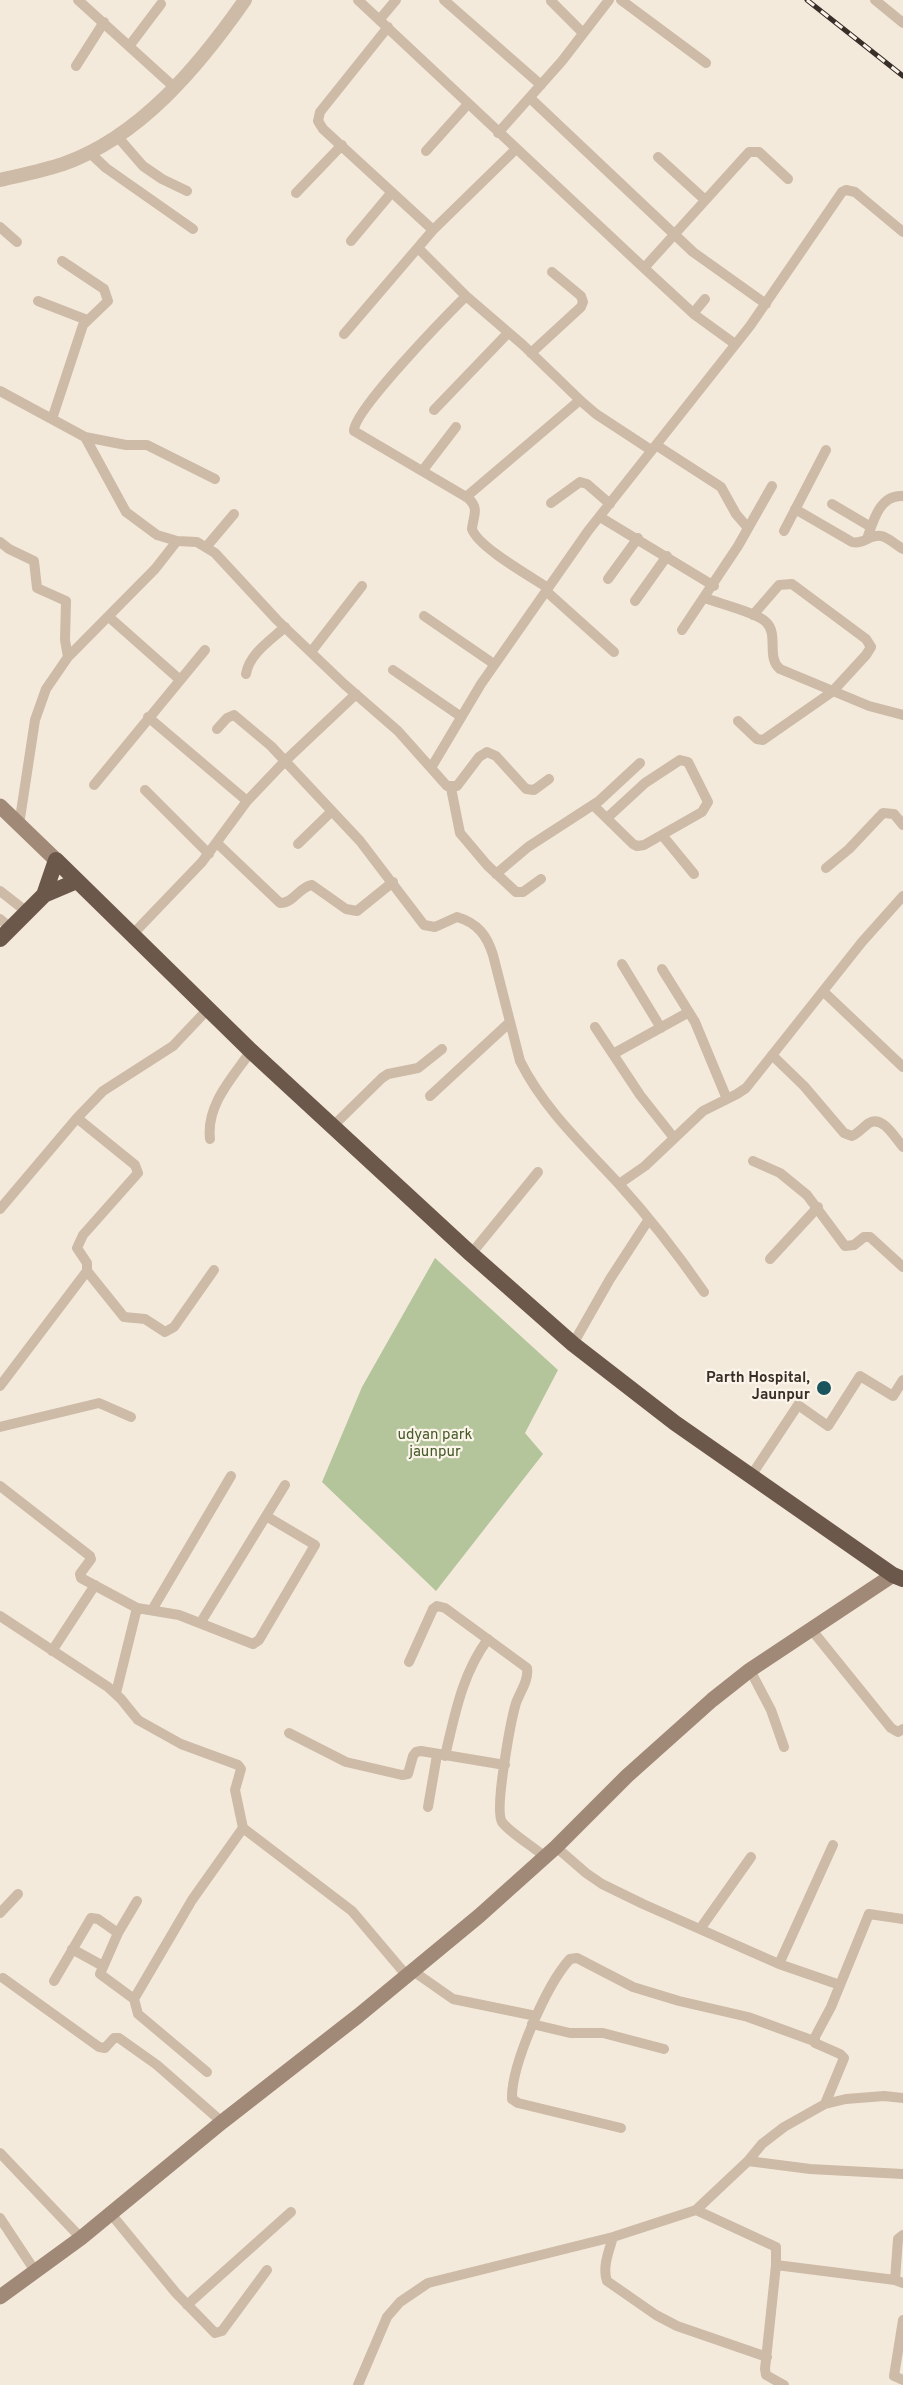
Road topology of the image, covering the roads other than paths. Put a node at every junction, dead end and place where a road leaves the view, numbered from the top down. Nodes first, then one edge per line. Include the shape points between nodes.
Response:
1 (78, 0) edge
2 (245, 0) edge
3 (358, 0) edge
4 (396, 0) edge
5 (444, 0) edge
6 (609, 0) edge
7 (621, 0) edge
8 (875, 0) edge
9 (551, 1) edge
10 (161, 4) dead end
11 (380, 19) junction
12 (104, 22) junction
13 (903, 23) edge
14 (388, 27) junction
15 (583, 33) junction
16 (130, 45) junction
17 (706, 63) dead end
18 (76, 66) dead end
19 (541, 85) junction
20 (174, 87) junction
21 (530, 98) junction
22 (468, 104) junction
23 (498, 133) junction
24 (117, 136) junction
25 (342, 146) junction
26 (516, 149) junction
27 (89, 152) junction
28 (426, 152) dead end
29 (658, 157) dead end
30 (788, 178) dead end
31 (0, 180) edge
32 (187, 191) dead end
33 (392, 192) junction
34 (296, 194) dead end
35 (705, 199) junction
36 (0, 227) edge
37 (193, 229) dead end
38 (433, 231) junction
39 (903, 232) edge
40 (675, 234) junction
41 (351, 241) dead end
42 (17, 242) dead end
43 (418, 248) junction
44 (62, 261) dead end
45 (644, 268) junction
46 (552, 272) dead end
47 (466, 296) junction
48 (705, 299) dead end
49 (38, 301) dead end
50 (766, 304) junction
51 (695, 315) junction
52 (87, 320) junction
53 (508, 333) junction
54 (344, 334) dead end
55 (735, 344) junction
56 (531, 353) junction
57 (0, 391) edge
58 (580, 400) junction
59 (434, 410) dead end
60 (52, 418) junction
61 (456, 427) dead end
62 (85, 437) junction
63 (653, 447) junction
64 (826, 450) dead end
65 (423, 470) junction
66 (215, 479) dead end
67 (772, 486) dead end
68 (903, 496) edge
69 (466, 497) junction
70 (551, 503) dead end
71 (610, 504) junction
72 (832, 504) dead end
73 (795, 509) junction
74 (234, 514) dead end
75 (600, 517) junction
76 (871, 527) junction
77 (748, 528) junction
78 (784, 531) dead end
79 (638, 538) junction
80 (867, 539) junction
81 (177, 541) junction
82 (0, 542) edge
83 (207, 546) junction
84 (903, 549) edge
85 (668, 556) junction
86 (608, 579) dead end
87 (362, 586) dead end
88 (714, 586) junction
89 (547, 590) junction
90 (705, 598) junction
91 (635, 602) dead end
92 (753, 615) junction
93 (424, 616) dead end
94 (109, 617) junction
95 (285, 627) junction
96 (682, 630) dead end
97 (205, 650) dead end
98 (311, 652) junction
99 (614, 652) dead end
100 (68, 657) junction
101 (494, 664) junction
102 (393, 670) dead end
103 (246, 674) dead end
104 (179, 679) junction
105 (832, 692) junction
106 (356, 694) junction
107 (903, 715) edge
108 (460, 716) junction
109 (148, 717) junction
110 (738, 721) dead end
111 (217, 729) dead end
112 (285, 761) junction
113 (640, 763) dead end
114 (431, 768) junction
115 (549, 779) dead end
116 (94, 785) dead end
117 (451, 788) junction
118 (145, 790) dead end
119 (247, 801) junction
120 (593, 805) junction
121 (0, 806) edge
122 (332, 811) junction
123 (607, 818) junction
124 (19, 825) junction
125 (903, 825) edge
126 (662, 835) junction
127 (217, 843) junction
128 (298, 844) dead end
129 (209, 854) junction
130 (56, 860) junction
131 (826, 868) dead end
132 (496, 874) junction
133 (694, 874) dead end
134 (541, 879) dead end
135 (77, 881) junction
136 (393, 882) junction
137 (0, 891) edge
138 (44, 895) junction
139 (903, 897) edge
140 (27, 912) junction
141 (4, 929) edge
142 (132, 935) junction
143 (622, 964) dead end
144 (662, 969) dead end
145 (823, 991) junction
146 (208, 1009) junction
147 (689, 1012) junction
148 (510, 1022) junction
149 (595, 1027) dead end
150 (661, 1028) junction
151 (442, 1049) dead end
152 (251, 1051) junction
153 (614, 1054) junction
154 (772, 1055) junction
155 (903, 1067) edge
156 (430, 1096) dead end
157 (727, 1099) junction
158 (77, 1118) junction
159 (333, 1126) junction
160 (674, 1138) junction
161 (210, 1139) dead end
162 (903, 1147) edge
163 (753, 1161) dead end
164 (538, 1172) dead end
165 (619, 1184) junction
166 (818, 1208) junction
167 (0, 1209) edge
168 (649, 1219) junction
169 (471, 1254) junction
170 (770, 1259) dead end
171 (903, 1267) edge
172 (214, 1270) dead end
173 (87, 1271) junction
174 (704, 1292) dead end
175 (573, 1344) junction
176 (903, 1380) edge
177 (0, 1386) edge
178 (131, 1417) dead end
179 (0, 1427) edge
180 (231, 1476) dead end
181 (751, 1476) junction
182 (285, 1485) dead end
183 (0, 1486) edge
184 (266, 1516) junction
185 (900, 1574) edge
186 (95, 1586) junction
187 (137, 1608) junction
188 (152, 1610) junction
189 (0, 1616) edge
190 (201, 1622) junction
191 (811, 1629) junction
192 (488, 1639) junction
193 (52, 1651) junction
194 (409, 1662) dead end
195 (750, 1670) junction
196 (116, 1693) junction
197 (903, 1729) edge
198 (289, 1733) dead end
199 (784, 1746) dead end
200 (441, 1756) junction
201 (505, 1765) junction
202 (428, 1807) dead end
203 (243, 1828) junction
204 (833, 1845) dead end
205 (551, 1852) junction
206 (751, 1857) dead end
207 (18, 1894) dead end
208 (137, 1900) dead end
209 (0, 1913) edge
210 (903, 1920) edge
211 (700, 1929) junction
212 (118, 1933) junction
213 (72, 1949) junction
214 (779, 1964) junction
215 (103, 1966) junction
216 (410, 1973) junction
217 (3, 1978) dead end
218 (54, 1981) dead end
219 (840, 1985) junction
220 (134, 1999) junction
221 (534, 2020) junction
222 (814, 2040) junction
223 (664, 2049) dead end
224 (207, 2072) dead end
225 (903, 2098) edge
226 (825, 2104) junction
227 (222, 2122) junction
228 (621, 2128) dead end
229 (0, 2154) edge
230 (748, 2162) junction
231 (903, 2174) edge
232 (696, 2210) junction
233 (291, 2212) dead end
234 (111, 2214) junction
235 (0, 2218) edge
236 (903, 2235) edge
237 (614, 2237) junction
238 (81, 2238) junction
239 (776, 2265) junction
240 (267, 2270) dead end
241 (35, 2271) junction
242 (899, 2281) edge
243 (0, 2298) edge
244 (187, 2305) junction
245 (903, 2320) edge
246 (767, 2357) junction
247 (766, 2375) junction
248 (903, 2380) edge
249 (358, 2385) edge
250 (760, 2385) edge
251 (784, 2385) edge

1 - 12 street
2 - 20 street
3 - 11 street
4 - 11 street
5 - 19 street
6 - 15 street
7 - 17 street
8 - 13 street
9 - 15 street
10 - 16 street
11 - 14 street
12 - 16 street
12 - 18 street
14 - 22 street
14 - 25 street via 319,115 323,129
15 - 19 street
16 - 20 street
19 - 21 street
20 - 24 street via 134,126
21 - 23 street
21 - 40 street
22 - 23 street
22 - 28 street
23 - 26 street
24 - 27 street
24 - 32 street via 143,166
25 - 33 street
25 - 34 street
26 - 38 street
26 - 45 street
27 - 31 street via 63,164
27 - 37 street
29 - 35 street
30 - 35 street via 759,152 748,152
33 - 38 street
33 - 41 street
35 - 40 street
36 - 42 street
38 - 43 street
39 - 50 street via 855,192 846,190
40 - 45 street
40 - 50 street via 693,252
43 - 47 street
43 - 54 street
44 - 52 street via 108,295 104,306
45 - 51 street
46 - 56 street via 583,302
47 - 53 street
47 - 65 street via 418,345 353,427 357,435
48 - 51 street
49 - 52 street
50 - 55 street
51 - 55 street
52 - 60 street
53 - 56 street
53 - 59 street
55 - 63 street
56 - 58 street
57 - 60 street
58 - 63 street via 596,414
58 - 69 street
60 - 62 street
61 - 65 street
62 - 66 street via 147,446
62 - 81 street via 126,512 156,535
63 - 71 street
63 - 77 street via 721,487 735,514
64 - 73 street
65 - 69 street
67 - 77 street
68 - 76 street via 888,499
69 - 89 street via 474,503 472,529 478,539
70 - 71 street via 580,482
71 - 75 street
72 - 76 street
73 - 78 street
73 - 80 street via 852,542
74 - 83 street
75 - 79 street
75 - 89 street
76 - 80 street
77 - 88 street
79 - 85 street
79 - 86 street
80 - 84 street via 884,536
81 - 83 street
81 - 94 street
82 - 100 street via 34,561 37,588 66,601
83 - 95 street
85 - 88 street
85 - 91 street
87 - 98 street
88 - 90 street
89 - 99 street
89 - 101 street
90 - 92 street
90 - 96 street
92 - 105 street via 767,622 780,669
92 - 105 street via 779,585 788,583 866,639 871,647 866,655
93 - 101 street
94 - 100 street
94 - 104 street
95 - 98 street
95 - 103 street via 254,656
97 - 104 street
98 - 106 street
100 - 124 street via 39,706
101 - 108 street
102 - 108 street
104 - 109 street
105 - 107 street
105 - 110 street via 763,740
106 - 112 street
106 - 114 street via 398,731
108 - 114 street
109 - 116 street
109 - 119 street
111 - 112 street via 230,716 238,717
112 - 119 street
112 - 122 street
113 - 120 street
114 - 117 street
115 - 117 street via 534,790 526,789 496,756 487,752
117 - 132 street via 460,832
118 - 129 street
119 - 127 street
120 - 123 street
120 - 132 street via 520,853
121 - 124 main road
122 - 128 street
122 - 136 street
123 - 126 street via 636,846
123 - 126 street via 645,783 684,760 706,796 707,806
124 - 130 main road
125 - 131 street via 894,814 883,813
126 - 133 street
127 - 129 street
127 - 136 street via 280,903 287,903 312,885 346,909 357,911
129 - 142 street
130 - 135 highway
130 - 138 highway
132 - 134 street via 519,893
135 - 138 highway
135 - 142 highway
136 - 148 street via 428,927 457,917 475,926 489,941
137 - 140 street
138 - 140 highway
139 - 145 street
140 - 141 highway
142 - 146 highway
143 - 150 street
144 - 147 street
145 - 154 street
145 - 155 street
146 - 152 highway
146 - 158 street via 173,1046 103,1091
147 - 150 street
147 - 157 street
148 - 156 street
148 - 165 street via 520,1061 540,1096
149 - 153 street
150 - 153 street
151 - 159 street via 418,1068 382,1078
152 - 159 highway
152 - 161 street via 217,1101 210,1120
153 - 160 street
154 - 157 street via 746,1088
154 - 162 street via 844,1133 852,1136 878,1121
157 - 160 street via 703,1111
158 - 167 street
158 - 173 street via 135,1165 138,1173 78,1242
159 - 169 highway
160 - 165 street
163 - 166 street via 793,1182
164 - 169 street
165 - 168 street
166 - 170 street
166 - 171 street via 845,1246 870,1237
168 - 174 street
168 - 175 street
169 - 175 highway
172 - 173 street via 174,1327 165,1332 145,1319 124,1317
173 - 177 street
175 - 181 highway
176 - 181 street via 893,1396 860,1376 828,1426 798,1405
178 - 179 street via 99,1403
180 - 188 street
181 - 185 highway
182 - 184 street
183 - 186 street via 90,1556 80,1576
184 - 190 street
184 - 190 street via 315,1545 259,1640 253,1644
185 - 191 main road
186 - 187 street
186 - 193 street
187 - 188 street
187 - 196 street
188 - 190 street
189 - 193 street
191 - 195 main road
191 - 197 street via 891,1728 898,1732
192 - 194 street via 437,1605
192 - 200 street via 464,1682
192 - 201 street via 528,1673 516,1703
193 - 196 street
195 - 199 street
195 - 205 main road via 667,1739
196 - 203 street via 138,1720 181,1744 238,1765 241,1769 235,1790
198 - 200 street via 346,1762 402,1774 408,1774 416,1752
200 - 201 street
200 - 202 street
201 - 205 street via 501,1820
203 - 216 street via 352,1911
203 - 220 street via 192,1900
204 - 214 street
205 - 211 street via 602,1884
205 - 216 main road
206 - 211 street
207 - 209 street
208 - 212 street
210 - 219 street via 869,1914
211 - 214 street
212 - 213 street via 91,1918
212 - 215 street
213 - 215 street
213 - 218 street
214 - 219 street
215 - 220 street via 102,1977
216 - 221 street via 453,1999
216 - 227 main road
217 - 227 street via 99,2047 105,2048 114,2038 120,2038
219 - 222 street
220 - 224 street via 138,2014
221 - 222 street via 567,1962 577,1958 633,1987 748,2017
221 - 223 street via 570,2033 603,2033
221 - 228 street via 515,2081 514,2101
222 - 226 street via 844,2058
225 - 226 street via 846,2098
226 - 230 street via 784,2127 762,2144
227 - 234 main road
229 - 238 street
230 - 231 street
230 - 232 street
232 - 237 street
232 - 239 street via 776,2247
233 - 244 street
234 - 238 main road
234 - 244 street
235 - 241 street
236 - 242 street via 898,2239
237 - 246 street via 607,2260 607,2281 677,2326
237 - 249 street via 428,2283 400,2302 387,2317
238 - 241 main road
239 - 242 street
239 - 246 street
240 - 244 street via 219,2333 211,2331
241 - 243 main road
245 - 248 street via 894,2376
246 - 247 street
247 - 250 street
247 - 251 street

